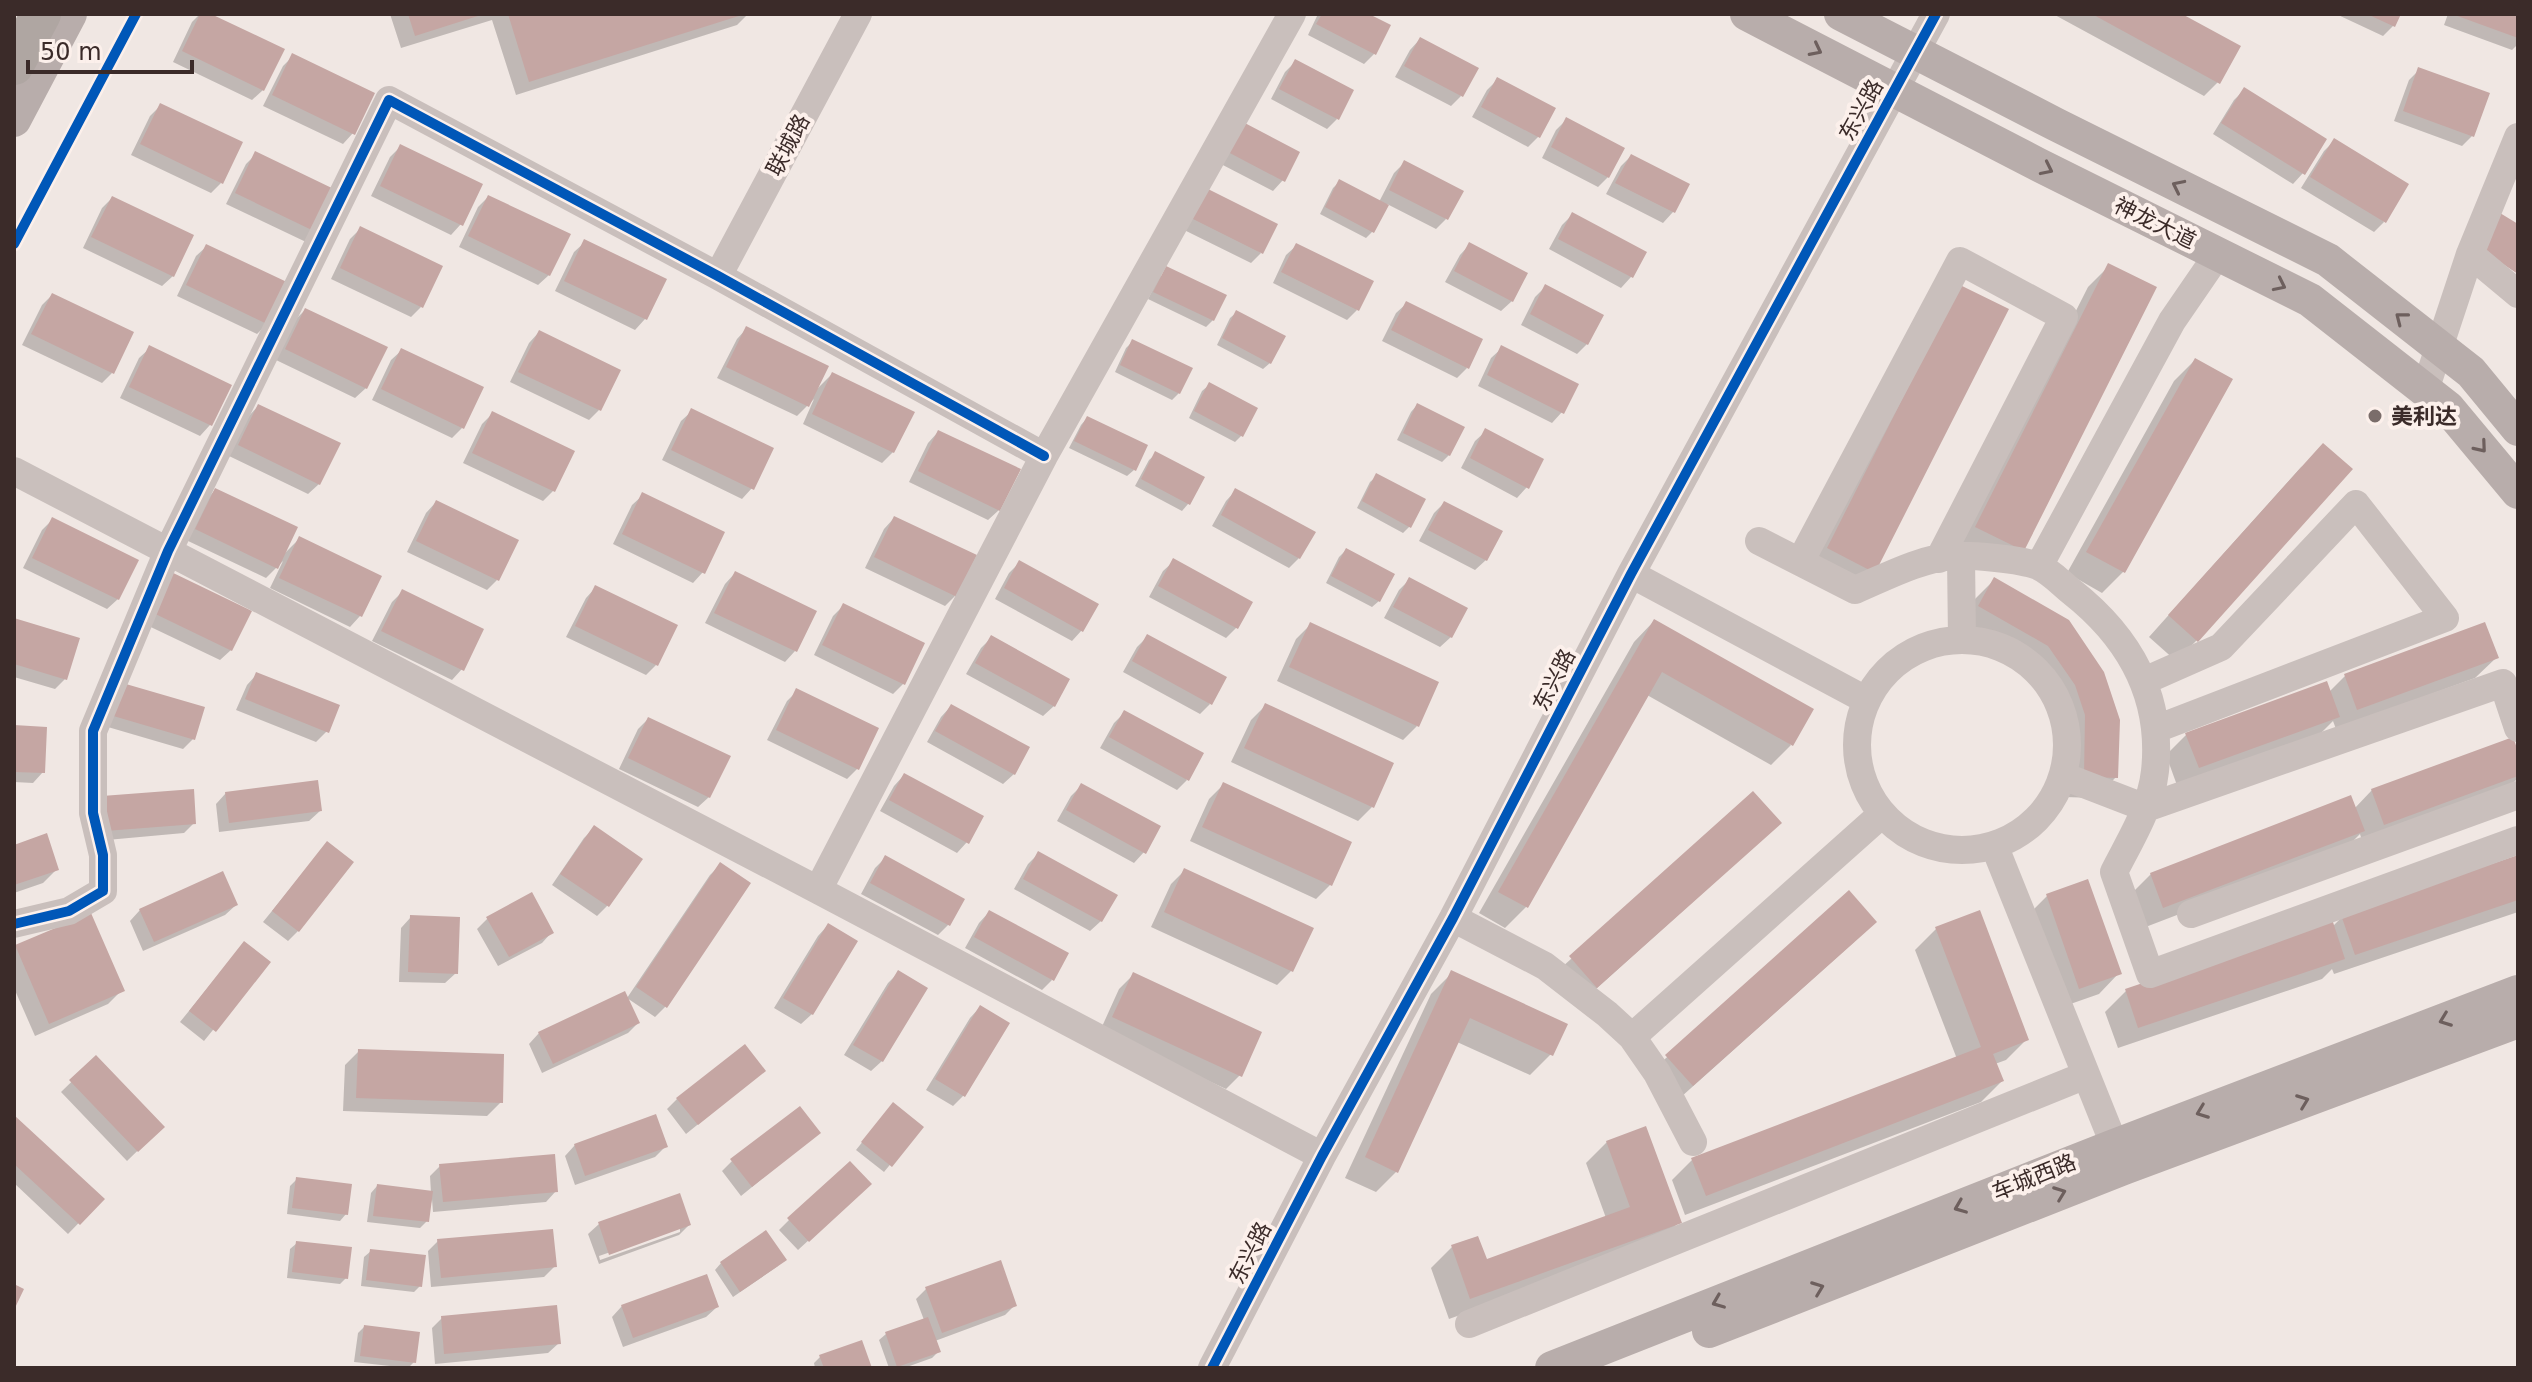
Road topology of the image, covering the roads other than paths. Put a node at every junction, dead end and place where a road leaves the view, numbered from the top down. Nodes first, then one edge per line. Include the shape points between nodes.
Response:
1 (41, 14) edge
2 (70, 14) edge
3 (858, 14) edge
4 (1292, 14) edge
5 (1747, 14) edge
6 (1841, 14) edge
7 (1936, 14) edge
8 (1916, 52) junction
9 (14, 65) edge
10 (1895, 90) junction
11 (14, 120) edge
12 (2518, 137) edge
13 (2218, 254) junction
14 (2470, 254) junction
15 (718, 276) junction
16 (2518, 294) edge
17 (2439, 347) junction
18 (2425, 390) junction
19 (2518, 429) edge
20 (1044, 456) junction
21 (14, 471) edge
22 (2518, 492) edge
23 (1759, 541) dead end
24 (168, 551) junction
25 (1950, 558) junction
26 (1800, 562) junction
27 (2039, 566) junction
28 (1631, 574) junction
29 (1962, 639) junction
30 (2144, 681) junction
31 (1866, 700) junction
32 (2518, 728) edge
33 (2156, 729) junction
34 (2063, 776) junction
35 (2518, 795) edge
36 (2146, 808) junction
37 (1882, 814) junction
38 (2518, 840) edge
39 (1994, 845) junction
40 (818, 890) junction
41 (2191, 914) dead end
42 (1453, 918) junction
43 (14, 924) edge
44 (2518, 992) edge
45 (2518, 1021) edge
46 (1632, 1037) junction
47 (2086, 1075) junction
48 (1693, 1142) dead end
49 (1322, 1156) junction
50 (2119, 1157) junction
51 (1469, 1324) dead end
52 (1212, 1368) edge
53 (1552, 1368) edge
54 (1615, 1368) edge

1 - 9 highway
2 - 11 main road
3 - 15 street, 联城路
4 - 20 street
5 -> 10 main road, 神龙大道
6 - 8 main road, 神龙大道
7 - 8 street, 东兴路
8 - 10 street, 东兴路
17 -> 8 main road, 神龙大道 via 2328,260
10 -> 13 main road, 神龙大道
10 - 28 street, 东兴路
12 - 14 street
13 -> 18 main road, 神龙大道 via 2310,300
13 - 27 street via 2172,321
14 - 16 street
14 - 17 street
15 - 20 street
15 - 24 street via 389,100
17 - 18 street
17 - 19 main road, 神龙大道 via 2471,372
18 -> 22 main road, 神龙大道 via 2448,408
20 - 40 street
21 - 24 street
23 - 26 street
24 - 40 street
24 - 43 street via 93,731 93,813 103,855 103,891 69,911
25 - 26 street via 1912,566 1855,590
25 - 26 street via 2064,317 1960,261
25 - 27 street
25 - 29 street
27 - 30 street via 2096,611
28 - 31 street
28 - 42 street, 东兴路
29 - 31 street via 1927,646 1896,663
29 - 34 street via 2016,654 2047,682 2065,720
30 - 33 street
30 - 33 street via 2221,647 2356,504 2445,618
31 - 37 street via 1858,723 1858,759
32 - 36 street via 2503,683
33 - 36 street via 2155,774
34 - 36 street
34 - 39 street via 2048,806 2024,830
35 - 41 street
36 - 38 street via 2114,872 2150,974
37 - 39 street via 1900,831 1946,849
37 - 46 street
39 - 47 street
40 - 49 street
42 - 46 street via 1545,966
42 - 49 street, 东兴路
44 -> 50 main road, 车城西路
50 -> 45 main road, 车城西路
46 - 48 street
47 - 50 street
47 - 51 street
49 - 52 street, 东兴路
50 -> 53 main road, 车城西路
54 -> 50 main road, 车城西路

